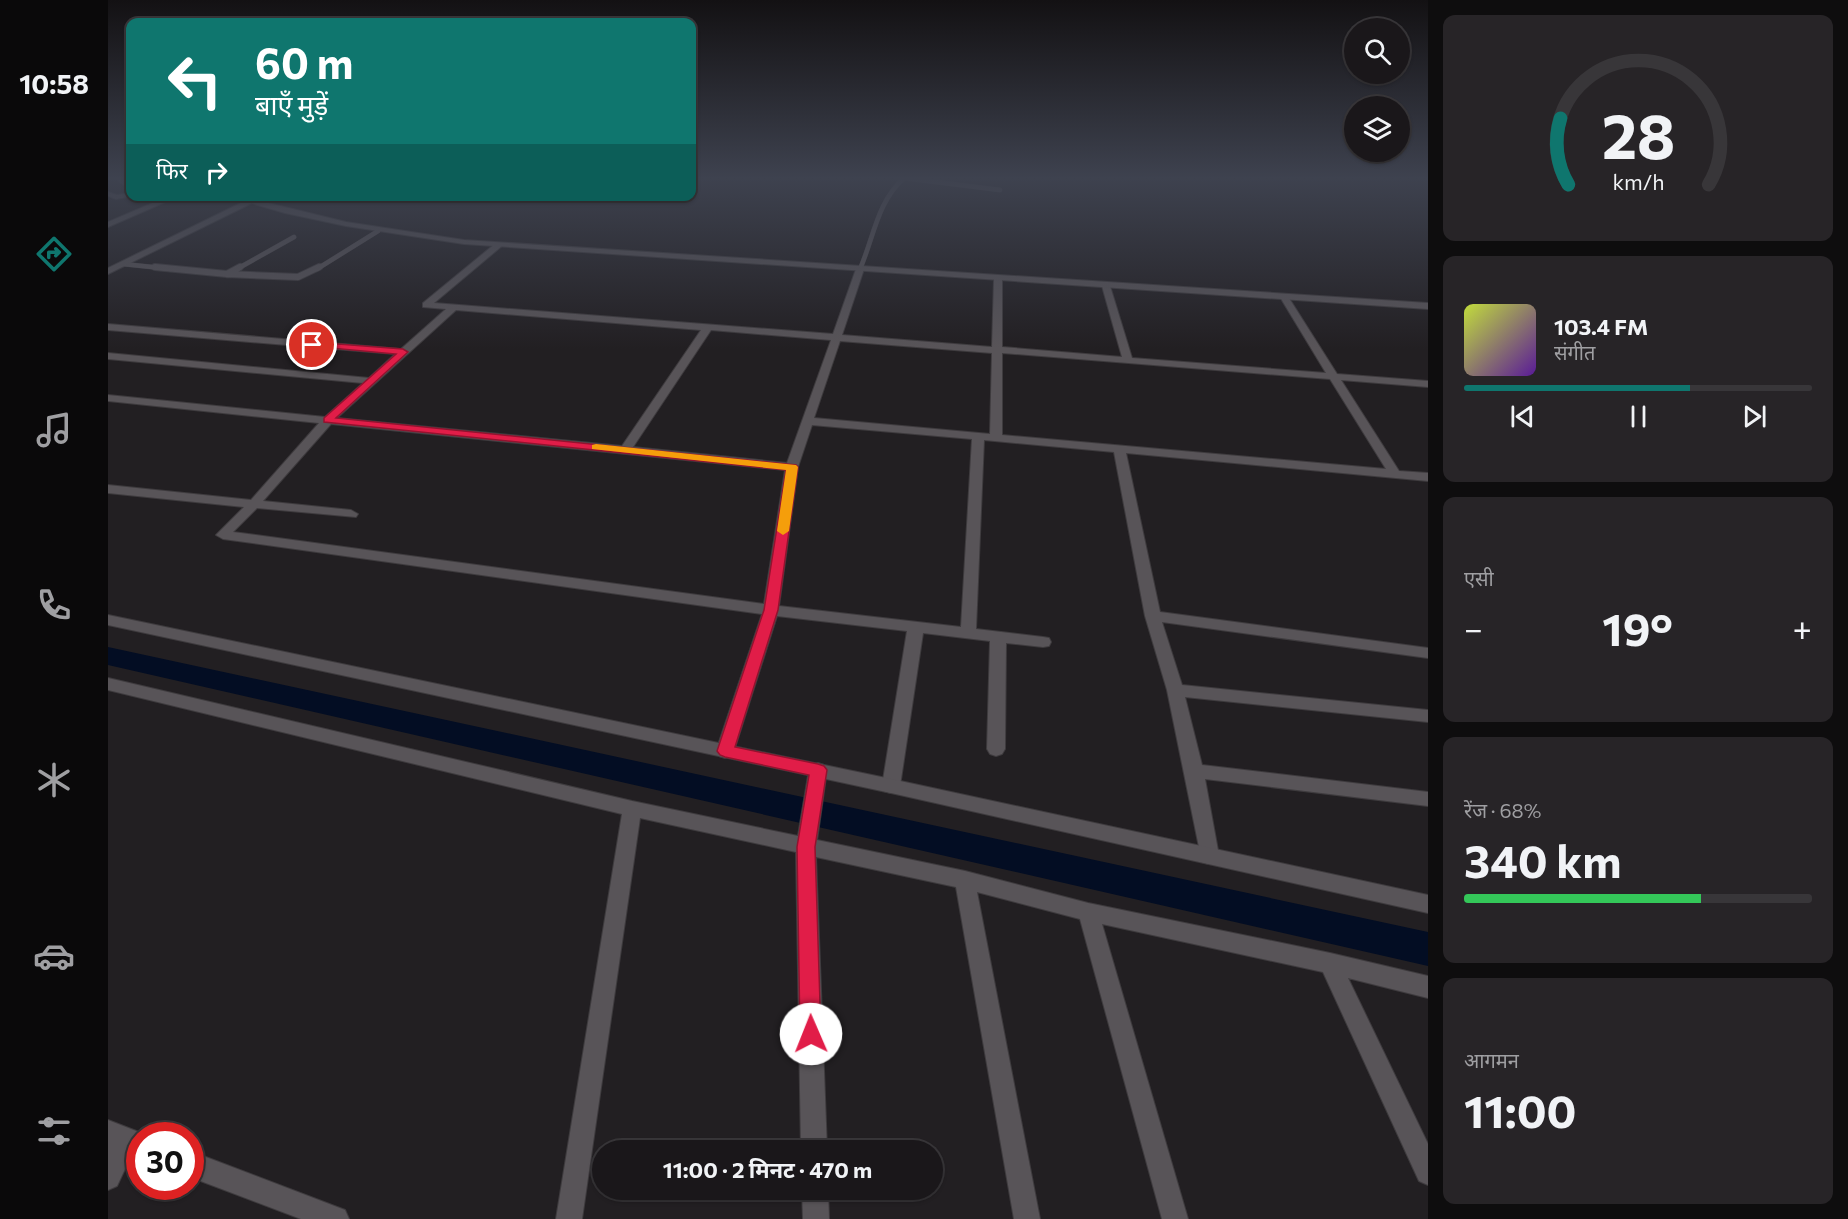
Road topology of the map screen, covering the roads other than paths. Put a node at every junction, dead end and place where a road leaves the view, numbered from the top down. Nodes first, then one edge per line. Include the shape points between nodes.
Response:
1 (183, 235) edge
2 (372, 235) edge
3 (412, 235) edge
4 (872, 235) edge
5 (294, 237) dead end
6 (500, 245) junction
7 (123, 264) junction
8 (860, 269) junction
9 (108, 271) edge
10 (227, 274) junction
11 (998, 279) junction
12 (1106, 285) junction
13 (1284, 297) junction
14 (1428, 306) edge
15 (454, 307) junction
16 (108, 327) edge
17 (708, 327) junction
18 (837, 337) junction
19 (997, 350) junction
20 (403, 352) junction
21 (108, 356) edge
22 (1128, 360) junction
23 (1334, 377) junction
24 (371, 381) junction
25 (1428, 384) edge
26 (108, 398) edge
27 (328, 420) junction
28 (808, 422) junction
29 (978, 437) junction
30 (996, 438) junction
31 (1119, 449) junction
32 (626, 450) junction
33 (792, 467) junction
34 (1394, 473) junction
35 (1428, 477) edge
36 (108, 489) edge
37 (254, 504) junction
38 (351, 514) dead end
39 (771, 610) junction
40 (1153, 616) junction
41 (108, 620) edge
42 (916, 626) junction
43 (968, 633) junction
44 (998, 637) junction
45 (1043, 642) dead end
46 (1428, 653) edge
47 (108, 684) edge
48 (1175, 690) junction
49 (1428, 716) edge
50 (996, 750) dead end
51 (725, 751) junction
52 (1194, 771) junction
53 (817, 779) junction
54 (891, 786) junction
55 (1428, 799) edge
56 (632, 808) junction
57 (806, 838) junction
58 (1209, 856) junction
59 (965, 880) junction
60 (1428, 904) edge
61 (1088, 912) junction
62 (1330, 963) junction
63 (1428, 987) edge
64 (125, 1138) edge
65 (814, 1140) edge
66 (204, 1169) edge
67 (1428, 1172) edge
68 (108, 1176) edge
69 (815, 1200) edge
70 (336, 1219) edge
71 (569, 1219) edge
72 (816, 1219) edge
73 (1027, 1219) edge
74 (1175, 1219) edge

1 - 7 street
2 - 10 lane via 298,277
3 - 6 street
4 - 8 lane
5 - 10 lane
6 - 8 street
6 - 15 street via 426,305
7 - 9 street
7 - 10 lane
8 - 11 street
8 - 18 street
11 - 12 street
11 - 19 street
12 - 13 street
12 - 22 street
13 - 14 street
13 - 23 street
15 - 17 street
15 - 20 street
16 - 20 street
17 - 18 street
17 - 32 street
18 - 19 street
18 - 28 street
19 - 22 street
19 - 30 street
20 - 24 street
21 - 24 street
22 - 23 street
23 - 25 street
23 - 34 street
24 - 27 street
26 - 27 street
27 - 32 street
27 - 37 street
28 - 29 street
28 - 33 street
29 - 30 street
29 - 43 street
30 - 31 street
31 - 34 street
31 - 40 street
32 - 33 street
33 - 39 street
34 - 35 street
36 - 37 street
37 - 38 street
37 - 39 street via 223,535
39 - 42 street
39 - 51 street
40 - 46 street
40 - 48 street
41 - 51 street
42 - 43 street
42 - 54 street
43 - 44 street
44 - 45 street
44 - 50 street
47 - 56 street
48 - 49 street
48 - 52 street
51 - 53 street
52 - 55 street
52 - 58 street
53 - 54 street
53 - 57 street
54 - 58 street
56 - 57 street
56 - 71 street
57 - 59 street
57 - 65 street
58 - 60 street
59 - 61 street
59 - 73 street
61 - 62 street
61 - 74 street
62 - 63 street
62 - 67 street
64 - 68 street
66 - 70 street
69 - 72 street

